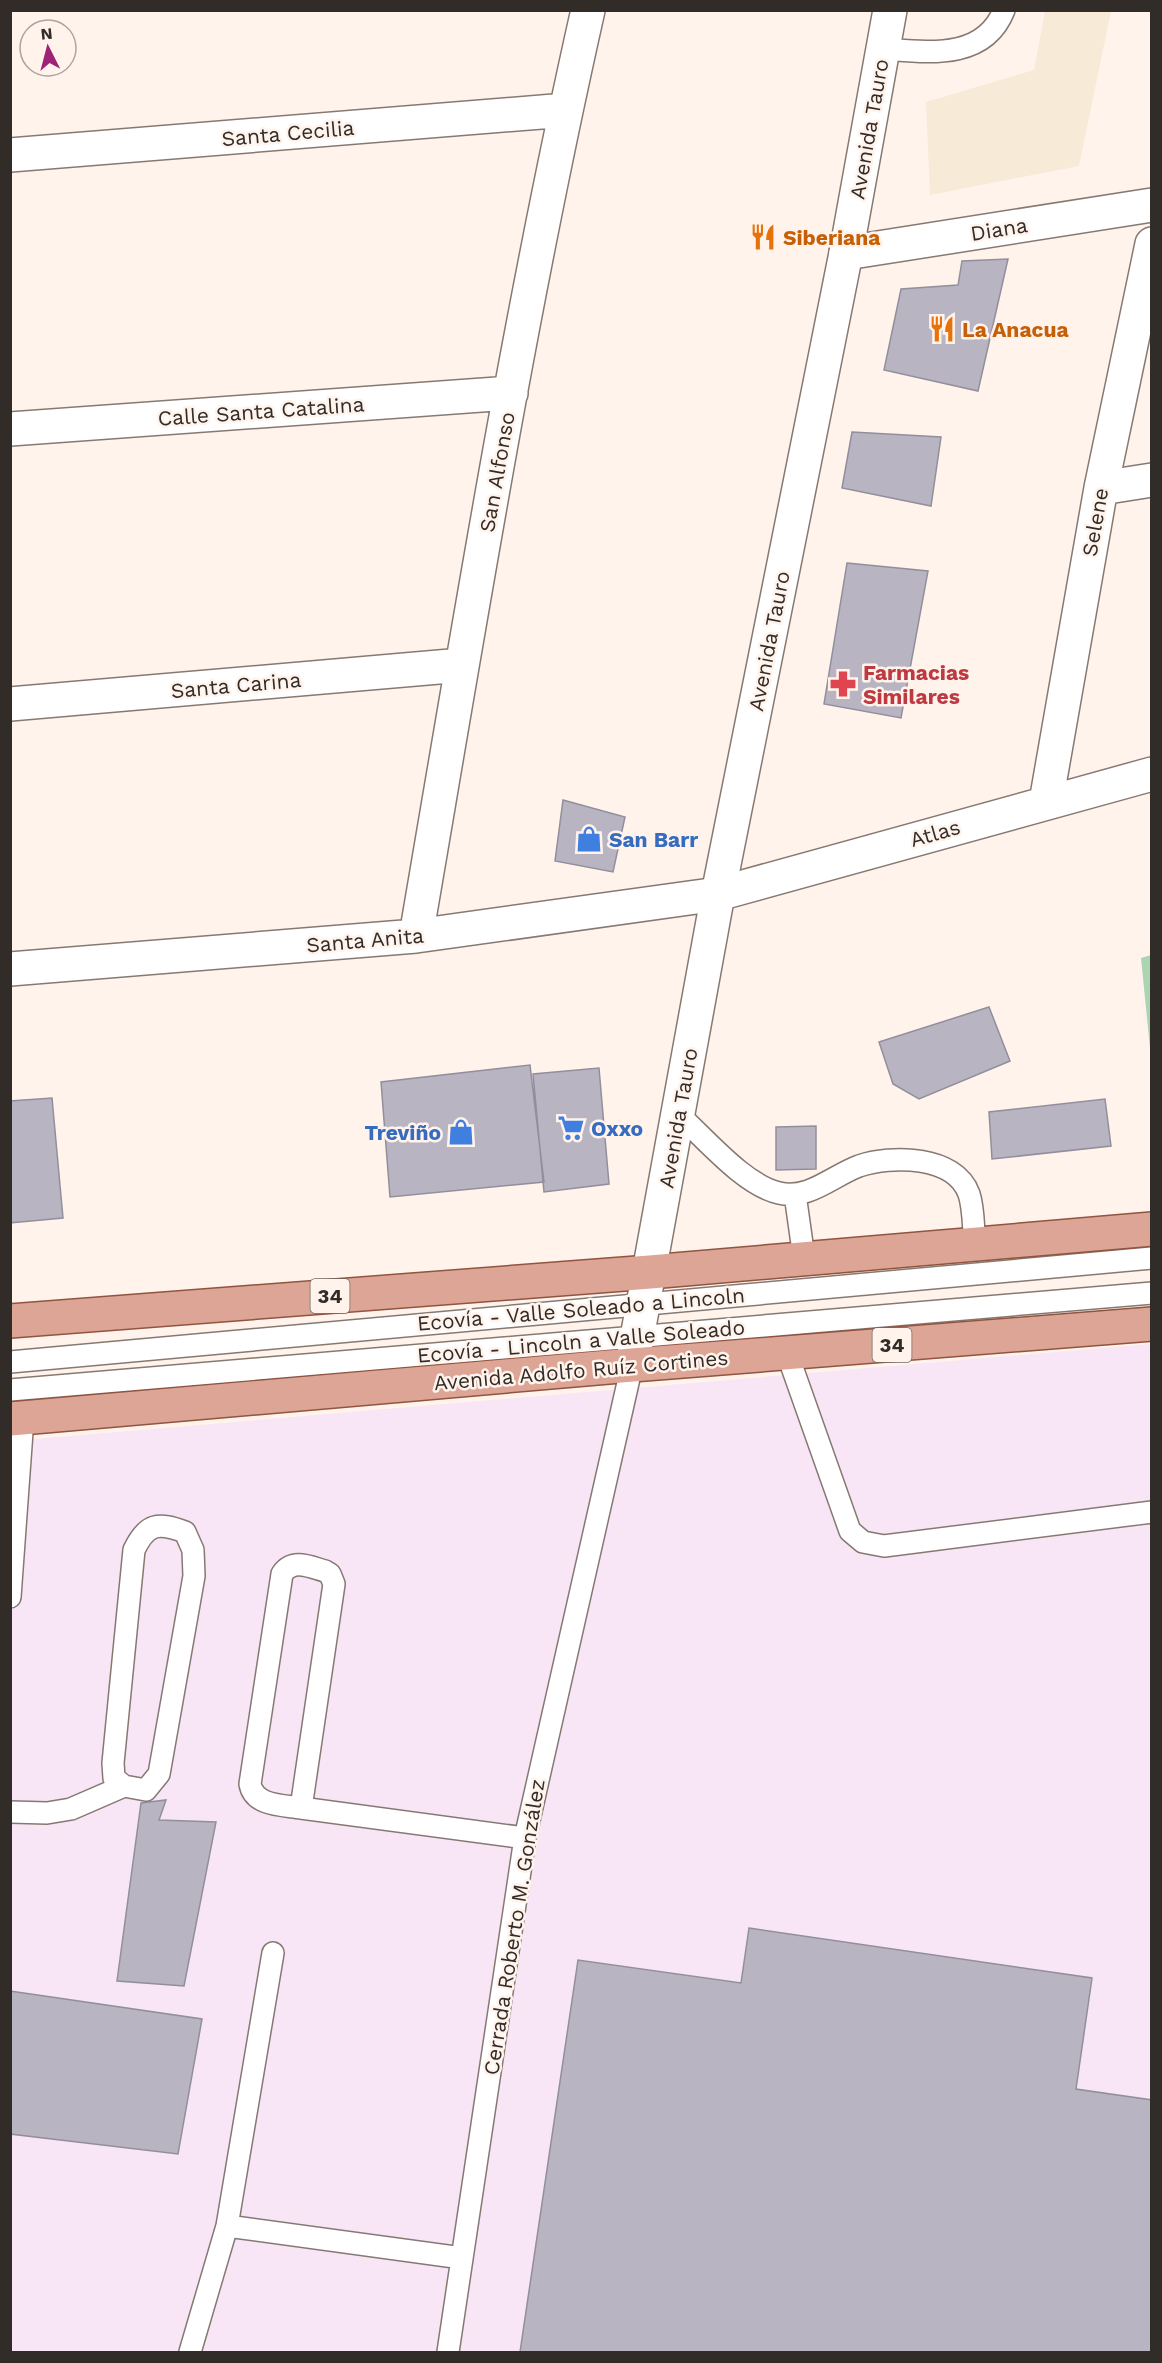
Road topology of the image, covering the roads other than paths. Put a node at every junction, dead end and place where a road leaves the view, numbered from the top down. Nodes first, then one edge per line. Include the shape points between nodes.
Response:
1 (588, 10) edge
2 (890, 10) edge
3 (1004, 10) edge
4 (883, 49) junction
5 (566, 110) junction
6 (10, 155) edge
7 (1152, 205) edge
8 (1152, 244) edge
9 (846, 253) junction
10 (511, 393) junction
11 (10, 429) edge
12 (1152, 480) edge
13 (1101, 488) junction
14 (462, 665) junction
15 (10, 704) edge
16 (1152, 774) edge
17 (1046, 802) junction
18 (718, 894) junction
19 (416, 936) junction
20 (10, 969) edge
21 (679, 1115) junction
22 (795, 1194) junction
23 (1152, 1229) edge
24 (975, 1244) junction
25 (804, 1258) junction
26 (1152, 1258) edge
27 (650, 1272) junction
28 (1152, 1293) edge
29 (644, 1303) junction
30 (10, 1321) edge
31 (1152, 1324) edge
32 (635, 1351) junction
33 (787, 1353) junction
34 (10, 1362) edge
35 (15, 1409) edge
36 (1152, 1512) edge
37 (10, 1597) edge
38 (124, 1786) junction
39 (301, 1808) junction
40 (10, 1812) edge
41 (525, 1838) junction
42 (273, 1953) dead end
43 (227, 2226) junction
44 (462, 2258) junction
45 (190, 2352) edge
46 (448, 2352) edge

1 - 5 street, San Alfonso
2 - 4 street, Avenida Tauro
3 - 4 lane via 991,33 965,47 940,52
4 - 9 street, Avenida Tauro
5 - 6 street, Santa Cecilia
5 - 10 street, San Alfonso
7 - 9 street, Diana
8 - 13 street, Selene
9 - 18 street, Avenida Tauro
10 - 11 street, Calle Santa Catalina
10 - 14 street, San Alfonso
12 - 13 street
13 - 17 street, Selene
14 - 15 street, Santa Carina
14 - 19 street, San Alfonso
16 - 17 street, Atlas
17 - 18 street, Atlas
18 - 19 street, Santa Anita
18 - 21 street, Avenida Tauro
19 - 20 street, Santa Anita
21 - 22 lane via 763,1188
21 - 27 street, Avenida Tauro
22 - 24 lane via 877,1162 911,1160 928,1164 950,1171 962,1181 969,1194
22 - 25 lane
23 - 24 main road, 34
24 - 25 main road, 34
25 - 27 main road, 34
26 - 29 lane, Ecovía - Valle Soleado a Lincoln
27 - 29 street, Avenida Tauro
27 - 30 main road, 34
28 - 32 lane, Ecovía - Lincoln a Valle Soleado
29 - 32 street, Avenida Tauro
29 - 34 lane, Ecovía - Valle Soleado a Lincoln
31 - 33 main road, Avenida Adolfo Ruíz Cortines / 34
32 - 33 main road, Avenida Adolfo Ruíz Cortines / 34
32 - 35 main road, Avenida Adolfo Ruíz Cortines / 34
32 - 41 lane, Cerrada Roberto M. González
33 - 36 lane via 850,1531 863,1542 884,1546
35 - 37 lane
38 - 38 lane via 146,1790 162,1765 194,1576 193,1550 185,1532 171,1527 154,1526 142,1534 134,1550 113,1763 114,1778
38 - 40 lane via 71,1809
39 - 39 lane via 334,1584 326,1571 294,1564 282,1574 250,1784 255,1796 264,1802
39 - 41 lane
41 - 44 lane, Cerrada Roberto M. González
42 - 43 lane
43 - 44 lane
43 - 45 lane
44 - 46 lane, Cerrada Roberto M. González

